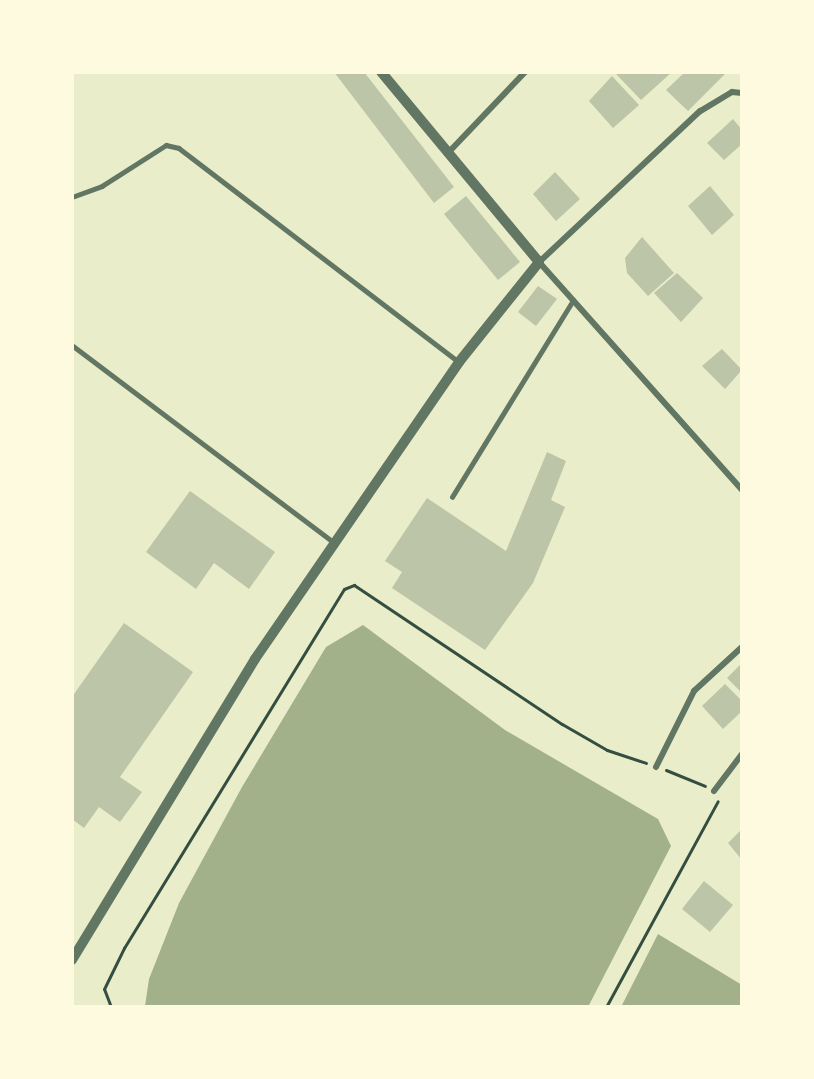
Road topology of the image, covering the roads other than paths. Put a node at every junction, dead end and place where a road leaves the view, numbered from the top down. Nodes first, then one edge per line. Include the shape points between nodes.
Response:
1 (381, 72) edge
2 (525, 72) edge
3 (742, 93) edge
4 (447, 154) junction
5 (72, 197) edge
6 (539, 262) junction
7 (573, 300) junction
8 (72, 345) edge
9 (459, 362) junction
10 (742, 490) edge
11 (452, 497) dead end
12 (335, 543) junction
13 (742, 647) edge
14 (742, 754) edge
15 (656, 766) road end
16 (714, 791) road end
17 (72, 960) edge

1 - 4 street
2 - 4 street
3 - 6 street via 732,92 700,111
4 - 6 street
5 - 9 lane via 102,186 166,145 178,148
6 - 7 street
6 - 9 street
7 - 10 street
7 - 11 lane
8 - 12 lane
9 - 12 street
12 - 17 street via 255,659
13 - 15 street via 694,691
14 - 16 street

